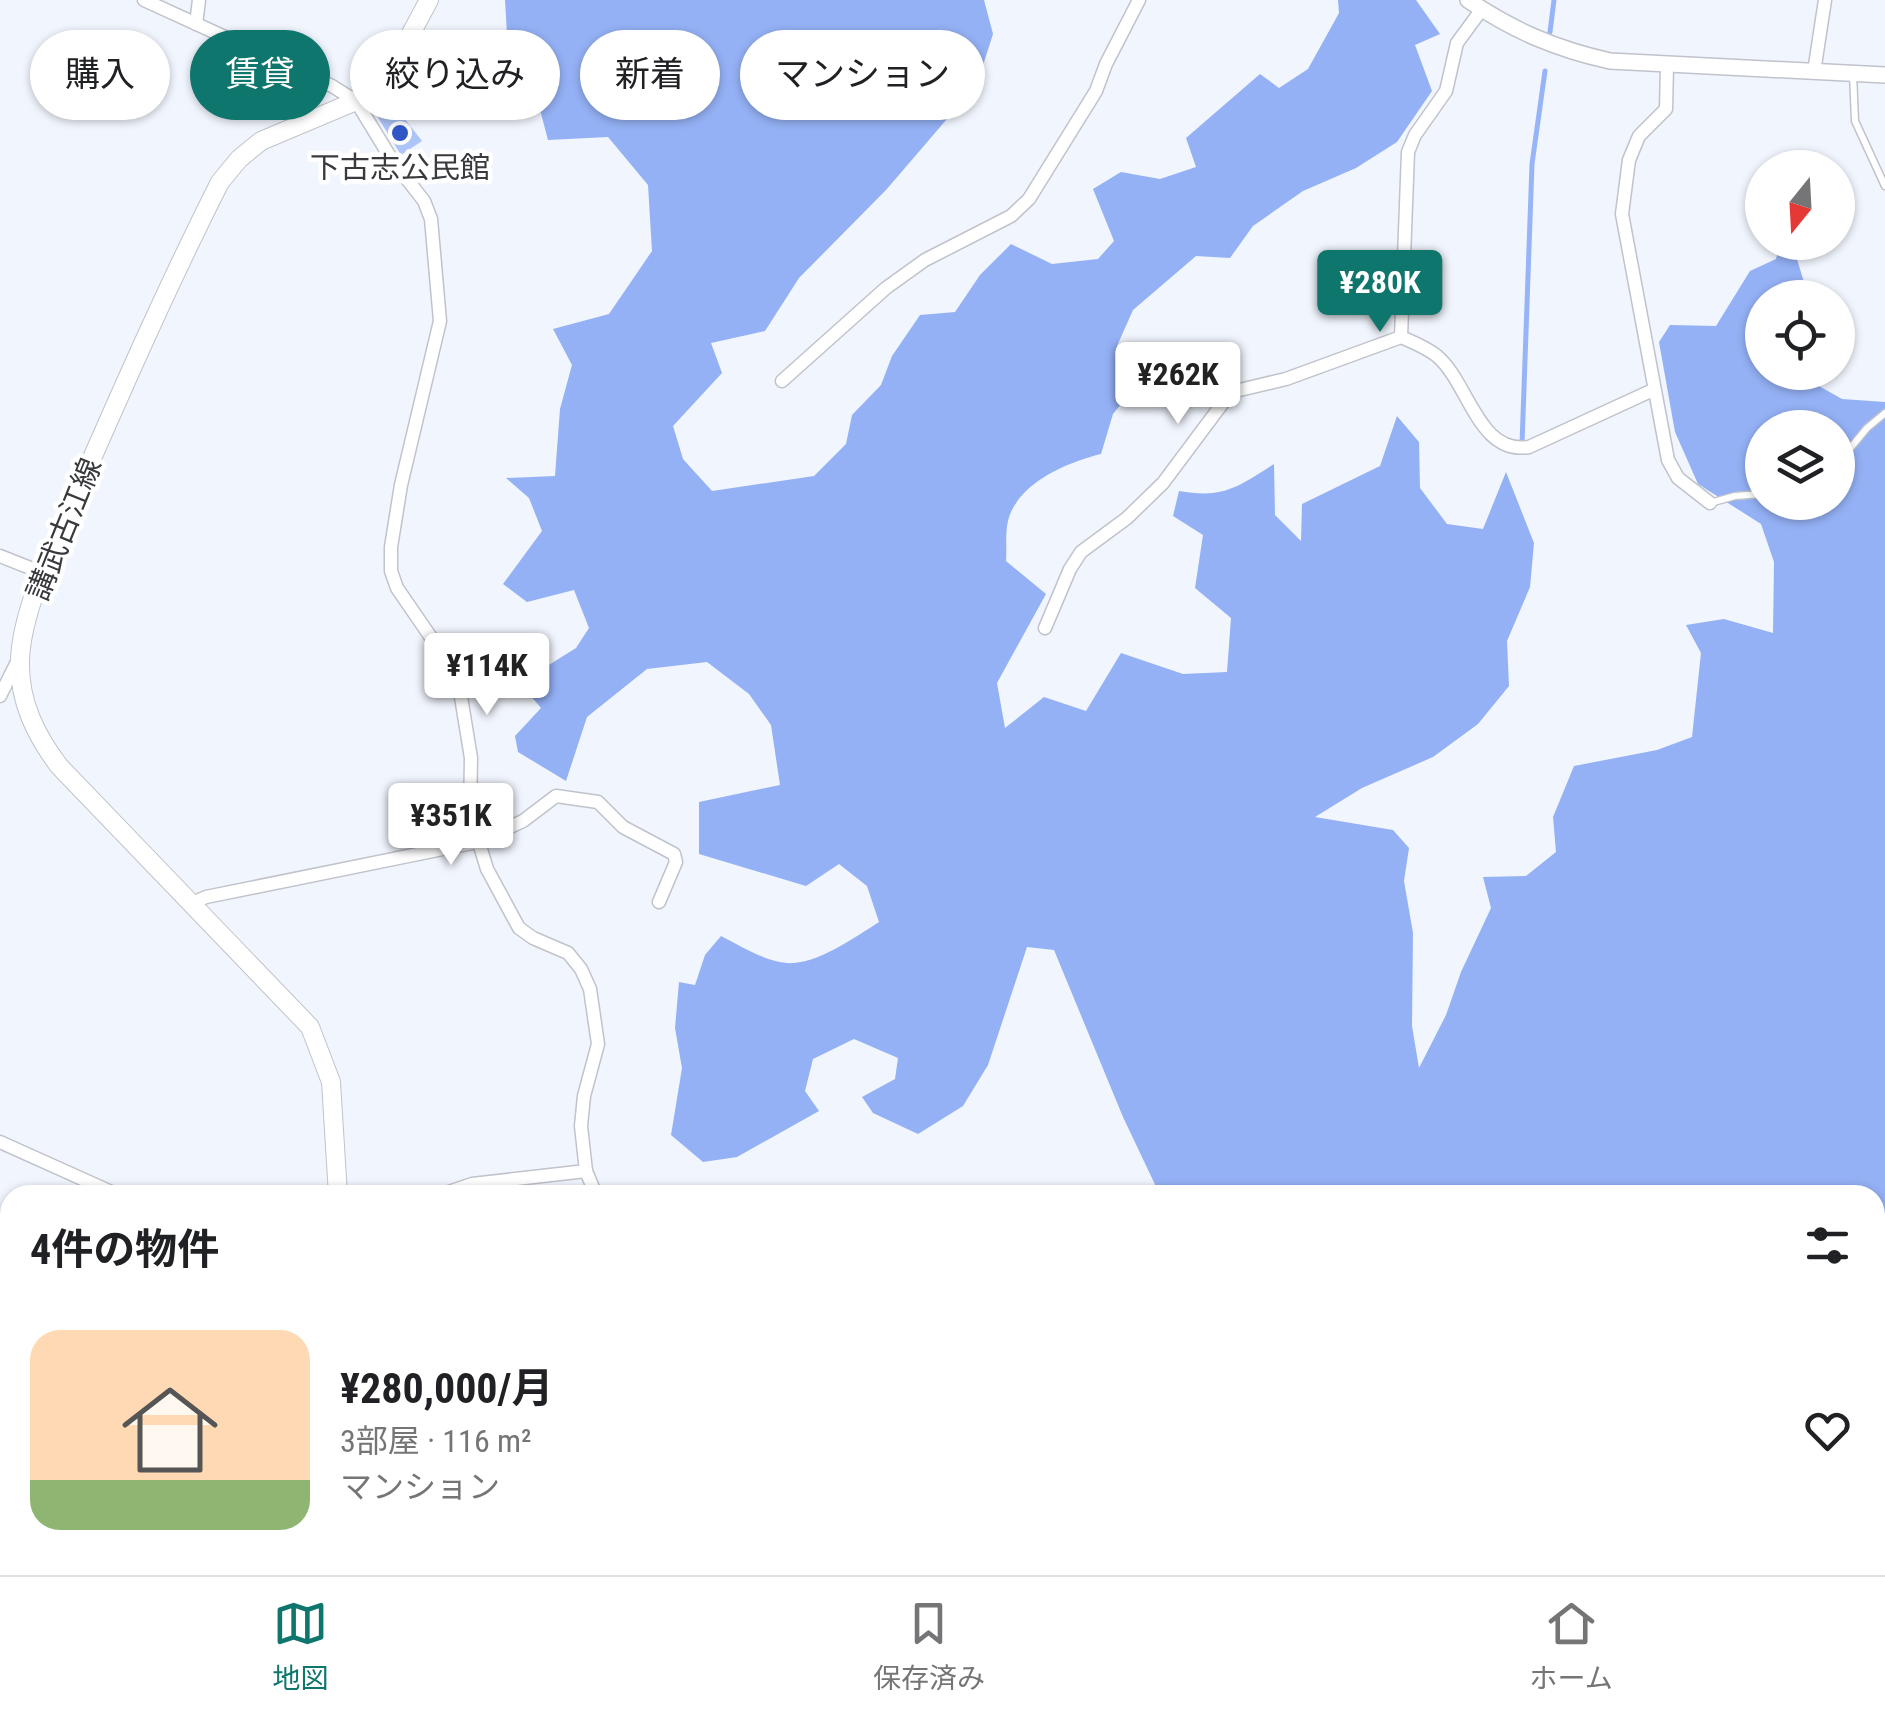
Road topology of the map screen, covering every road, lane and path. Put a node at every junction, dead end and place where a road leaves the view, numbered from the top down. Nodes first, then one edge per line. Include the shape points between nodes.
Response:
1 (144, 0) edge
2 (199, 0) edge
3 (430, 0) edge
4 (1139, 0) edge
5 (1825, 0) edge
6 (1475, 5) edge
7 (196, 24) junction
8 (413, 30) edge
9 (1667, 65) junction
10 (1814, 72) junction
11 (1853, 73) junction
12 (1885, 75) edge
13 (350, 97) edge
14 (350, 104) edge
15 (368, 120) edge
16 (1885, 186) edge
17 (1402, 337) junction
18 (782, 381) dead end
19 (1653, 390) junction
20 (1885, 413) edge
21 (1855, 442) edge
22 (1745, 495) edge
23 (1710, 503) joint
24 (0, 556) edge
25 (43, 574) junction
26 (1045, 628) dead end
27 (20, 656) junction
28 (0, 696) edge
29 (477, 842) junction
30 (659, 902) dead end
31 (190, 904) junction
32 (0, 1142) edge
33 (586, 1171) junction
34 (96, 1185) edge
35 (337, 1185) edge
36 (469, 1185) edge
37 (592, 1185) edge

1 - 7 street
2 - 7 street
3 - 8 main road, 講武古江線
4 - 18 street via 1096,91 1028,198 1011,216 924,260 886,288
5 - 10 street
6 - 9 street via 1570,52
6 - 17 street via 1446,91 1408,152
7 - 13 street
9 - 10 street
9 - 19 street via 1666,108 1639,136 1629,160 1622,214
10 - 11 street
11 - 12 street
11 - 16 lane via 1855,121
14 - 25 main road, 講武古江線 via 262,141 220,182
15 - 29 street via 432,219 440,322 401,486 391,571 460,690
17 - 19 street via 1438,357 1480,422 1517,449
17 - 26 street via 1231,392 1163,483 1081,552
19 - 23 street via 1668,460 1678,478
20 - 21 lane
22 - 23 lane
24 - 25 street
25 - 27 main road, 講武古江線
27 - 28 street
27 - 31 main road, 講武古江線 via 26,708 40,740
29 - 30 street via 556,796 598,802 624,826 674,854
29 - 31 street
29 - 33 street via 519,928 568,953 590,989 598,1044 581,1126
31 - 35 main road, 講武古江線 via 310,1028 331,1082
32 - 34 street
33 - 36 street
33 - 37 street

